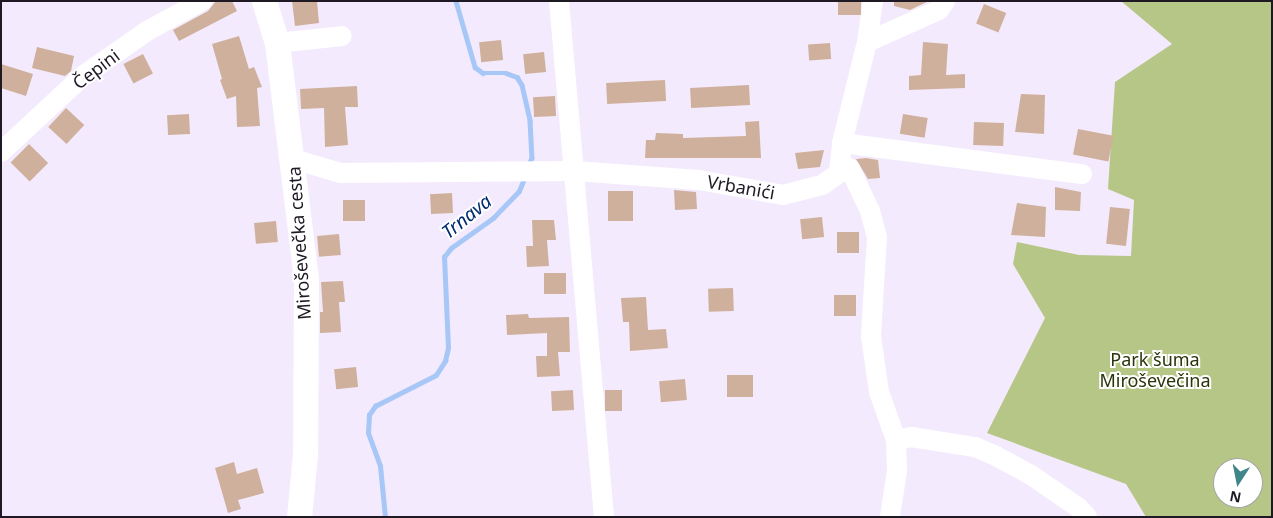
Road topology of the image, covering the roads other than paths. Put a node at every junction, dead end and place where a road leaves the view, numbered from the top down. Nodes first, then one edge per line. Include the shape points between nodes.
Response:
1 (202, 1) edge
2 (264, 1) edge
3 (559, 1) edge
4 (873, 1) edge
5 (945, 1) edge
6 (342, 36) dead end
7 (868, 42) junction
8 (278, 43) junction
9 (842, 143) junction
10 (1, 152) edge
11 (293, 159) junction
12 (840, 163) junction
13 (575, 171) junction
14 (1082, 174) dead end
15 (896, 440) junction
16 (299, 517) edge
17 (604, 517) edge
18 (890, 517) edge
19 (1087, 517) edge

1 - 10 street, Čepini via 147,31 84,75
2 - 8 main road, Miroševečka cesta
3 - 13 street
4 - 7 street, Vrbanići
5 - 7 street via 939,10
6 - 8 street
7 - 9 street, Vrbanići
8 - 11 main road, Miroševečka cesta
9 - 12 street, Vrbanići
9 - 14 street
11 - 13 street, Vrbanići via 341,173
11 - 16 main road, Miroševečka cesta via 306,278 305,454
12 - 13 street, Vrbanići via 839,174 822,185 783,195 699,180
12 - 15 street via 850,169 870,212 877,237 871,336 874,369
13 - 17 street
15 - 18 street via 897,471
15 - 19 street via 911,437 975,447 1031,475

